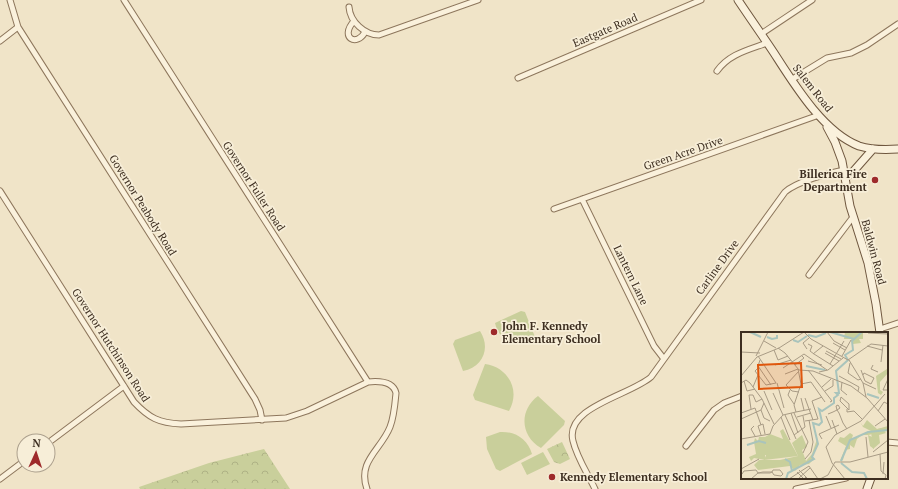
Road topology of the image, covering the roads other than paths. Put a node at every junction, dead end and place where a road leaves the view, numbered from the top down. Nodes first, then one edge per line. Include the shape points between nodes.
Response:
1 (10, 0) edge
2 (124, 0) edge
3 (478, 0) edge
4 (701, 0) edge
5 (738, 0) edge
6 (812, 0) edge
7 (349, 7) dead end
8 (354, 21) junction
9 (898, 24) edge
10 (18, 27) junction
11 (365, 32) junction
12 (761, 34) junction
13 (0, 42) edge
14 (767, 43) junction
15 (717, 71) dead end
16 (518, 78) dead end
17 (791, 80) junction
18 (820, 117) junction
19 (873, 149) junction
20 (898, 149) edge
21 (845, 174) junction
22 (1, 195) edge
23 (582, 199) junction
24 (554, 209) dead end
25 (853, 217) junction
26 (809, 275) dead end
27 (898, 323) edge
28 (880, 331) edge
29 (664, 359) junction
30 (368, 382) junction
31 (124, 386) junction
32 (741, 396) edge
33 (262, 420) junction
34 (56, 438) edge
35 (686, 446) dead end
36 (16, 468) edge
37 (0, 479) edge
38 (841, 479) edge
39 (871, 479) edge
40 (367, 489) edge
41 (595, 489) edge
42 (796, 489) edge
43 (867, 489) edge

1 - 10 street, Governor Peabody Road
2 - 30 street, Governor Fuller Road
3 - 11 street via 380,35
4 - 16 street, Eastgate Road
5 - 12 street, Salem Road
6 - 12 street
7 - 8 street
8 - 11 street
8 - 11 street via 348,35 360,39
9 - 17 street via 867,45 851,53 827,58
10 - 13 street
10 - 33 street, Governor Peabody Road via 255,399
12 - 14 street, Salem Road
14 - 15 street via 732,56
14 - 17 street, Salem Road
17 - 18 street, Salem Road
18 - 19 street, Salem Road via 844,138 859,146
18 - 21 street, Baldwin Road via 835,142
18 - 23 street, Green Acre Drive
19 - 20 street, Salem Road
19 - 21 street via 852,173
21 - 25 street, Baldwin Road
21 - 29 street, Carline Drive via 798,184 782,195
22 - 31 street, Governor Hutchinson Road
23 - 24 street, Green Acre Drive
23 - 29 street, Lantern Lane via 654,346
25 - 26 street
25 - 28 street, Baldwin Road via 868,263
27 - 28 street
29 - 41 street, Carline Drive via 645,382 585,413 573,428 574,446
30 - 33 street, Governor Hutchinson Road via 293,416
30 - 40 street via 385,382 395,389 396,393 390,427 367,464 364,476
31 - 33 street, Governor Hutchinson Road via 143,412 167,423
31 - 34 street
32 - 35 street via 714,410
36 - 37 street
38 - 42 street
39 - 43 street

